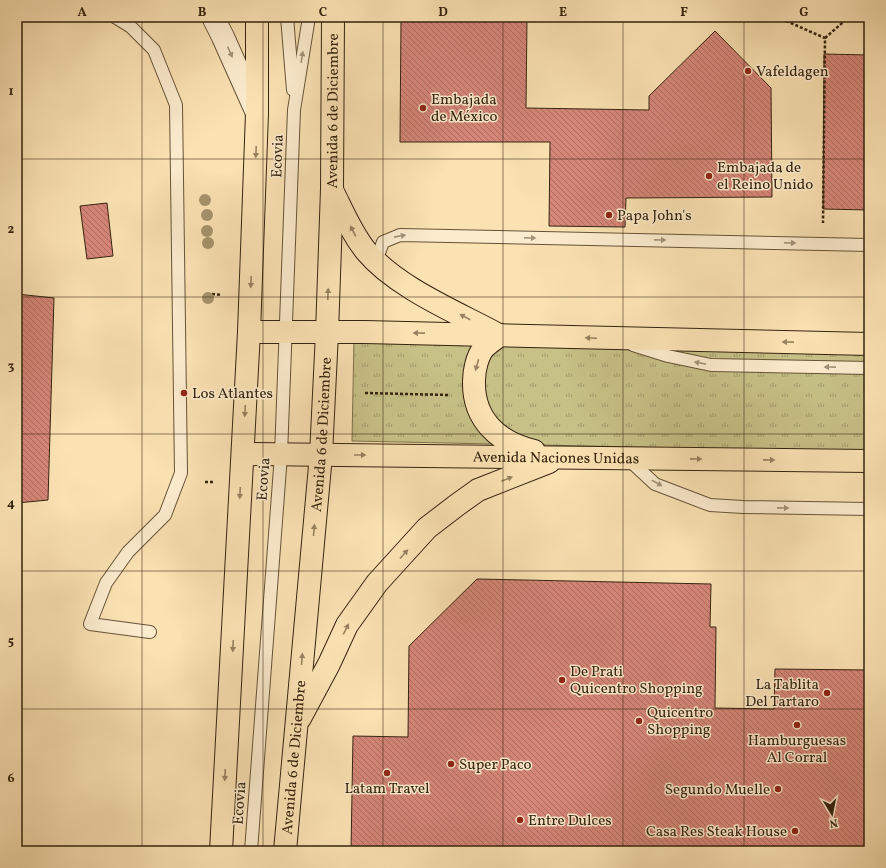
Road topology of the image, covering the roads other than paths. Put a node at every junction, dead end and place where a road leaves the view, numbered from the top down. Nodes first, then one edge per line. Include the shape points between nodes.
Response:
1 (115, 17) edge
2 (213, 17) edge
3 (257, 17) edge
4 (287, 17) edge
5 (309, 17) edge
6 (333, 17) edge
7 (294, 110) junction
8 (257, 113) junction
9 (332, 189) junction
10 (869, 245) edge
11 (376, 261) junction
12 (249, 332) junction
13 (286, 332) junction
14 (327, 333) junction
15 (500, 335) junction
16 (616, 339) junction
17 (869, 344) edge
18 (869, 368) edge
19 (243, 454) junction
20 (281, 455) junction
21 (321, 455) junction
22 (559, 458) junction
23 (627, 459) junction
24 (869, 462) edge
25 (869, 509) edge
26 (150, 632) dead end
27 (296, 726) junction
28 (221, 851) edge
29 (251, 851) edge
30 (285, 851) edge

1 - 26 lane via 131,27 154,50 176,105 181,473 166,514 128,552 106,583 90,624
2 -> 8 street
3 - 8 main road
4 - 7 lane
7 -> 5 lane
6 - 9 main road, Avenida 6 de Diciembre
7 - 13 lane, Ecovia
8 -> 12 main road
11 -> 9 main road via 355,235
14 -> 9 main road, Avenida 6 de Diciembre
11 -> 10 lane via 383,242 400,235
15 -> 11 main road via 406,285
12 - 13 main road
12 -> 19 main road
13 - 14 main road
13 - 20 lane, Ecovia
15 -> 14 main road
14 - 21 main road, Avenida 6 de Diciembre
16 -> 15 main road
15 -> 22 main road via 483,349 477,362 474,375 476,404 484,420 507,442
17 -> 16 main road
18 -> 16 lane via 711,365 668,356
19 - 20 main road, Avenida Naciones Unidas
19 -> 28 main road
20 - 21 main road, Avenida Naciones Unidas
20 - 29 lane, Ecovia
21 -> 22 main road, Avenida Naciones Unidas
27 -> 21 main road, Avenida 6 de Diciembre
22 - 23 main road, Avenida Naciones Unidas
27 -> 22 main road via 347,625 377,583 427,528 478,490
23 -> 24 main road, Avenida Naciones Unidas
23 -> 25 lane via 655,484 710,505
27 - 30 main road, Avenida 6 de Diciembre

